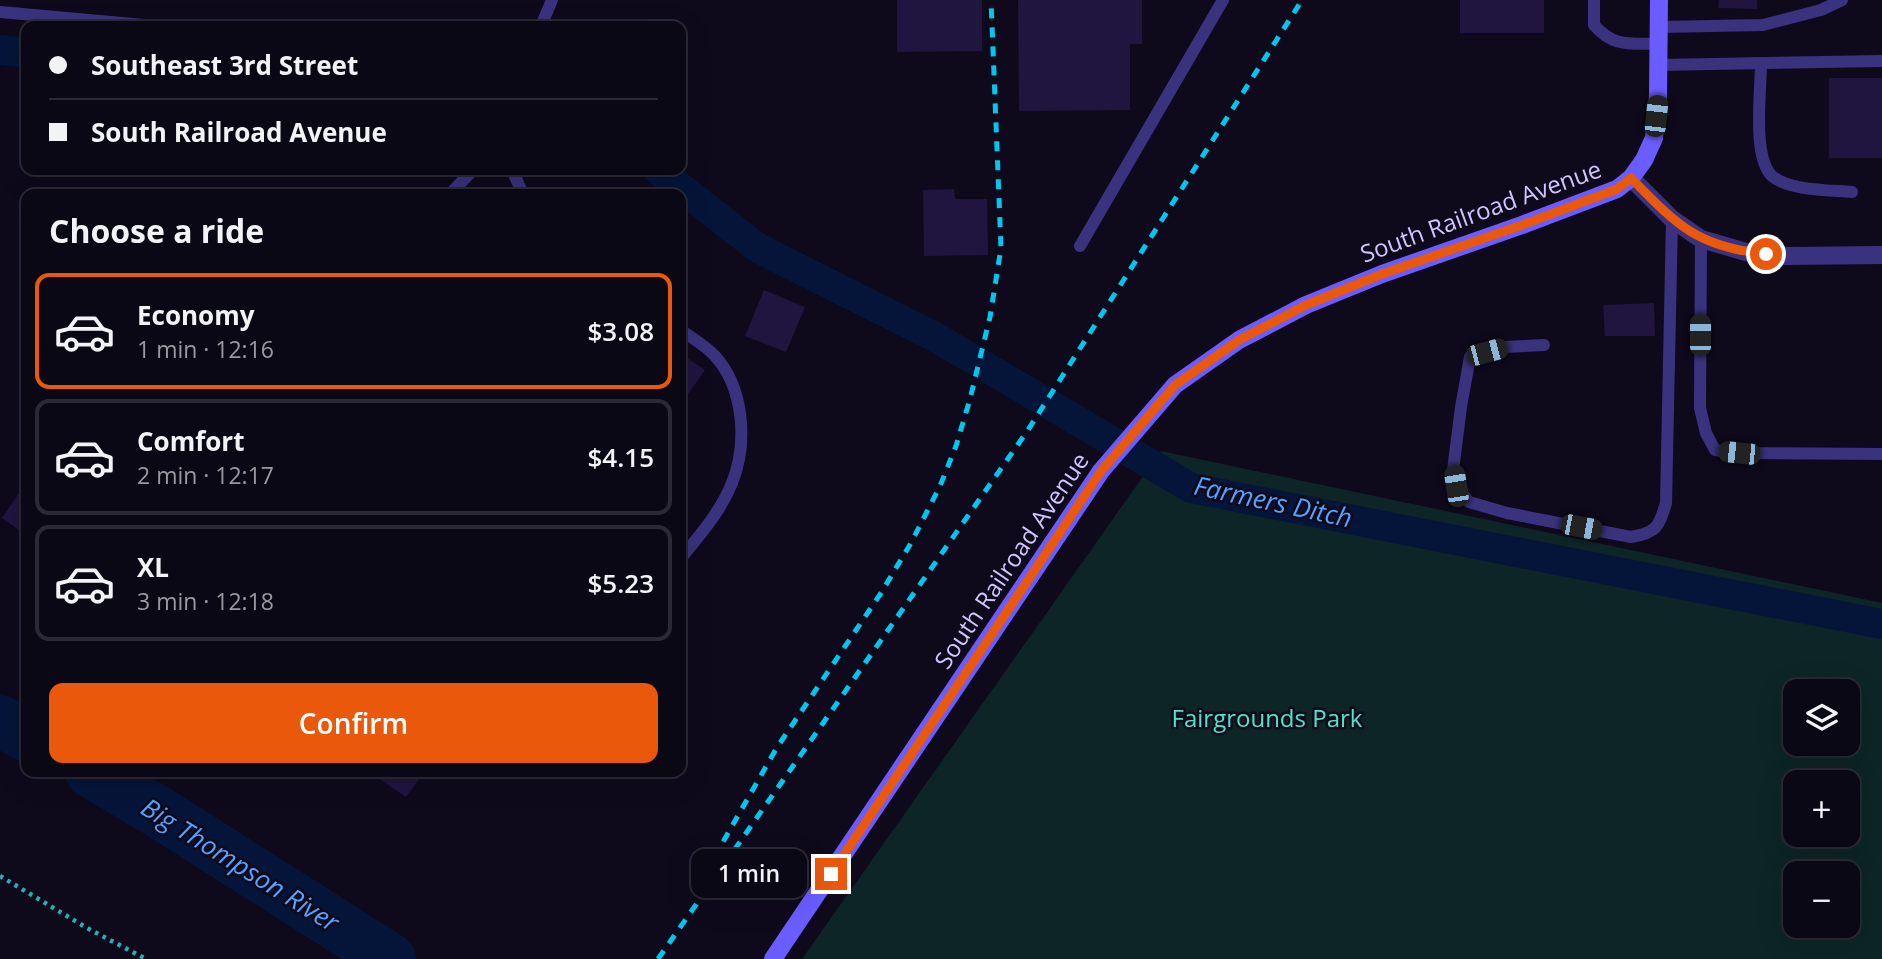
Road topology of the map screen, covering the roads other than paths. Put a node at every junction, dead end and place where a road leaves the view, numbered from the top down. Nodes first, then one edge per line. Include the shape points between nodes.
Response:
1 (552, 0) edge
2 (1223, 0) edge
3 (1594, 0) edge
4 (1659, 0) edge
5 (1842, 0) edge
6 (0, 12) edge
7 (100, 21) edge
8 (543, 21) edge
9 (1659, 36) junction
10 (1882, 61) edge
11 (1760, 63) junction
12 (1658, 65) junction
13 (467, 175) edge
14 (1631, 178) junction
15 (455, 189) edge
16 (1852, 192) dead end
17 (1672, 219) junction
18 (1701, 239) junction
19 (1080, 246) dead end
20 (1882, 255) edge
21 (686, 334) edge
22 (1544, 345) dead end
23 (1882, 454) edge
24 (686, 552) edge
25 (772, 959) edge

1 - 8 lane
2 - 19 lane
3 - 9 lane via 1594,25 1613,42
4 - 9 street, South Railroad Avenue
5 - 9 lane via 1763,25
6 - 7 lane
9 - 12 street, South Railroad Avenue
10 - 11 lane
11 - 12 lane
11 - 16 lane via 1762,159 1772,176 1807,189
12 - 14 street, South Railroad Avenue via 1654,138
13 - 15 lane
14 - 17 street
14 - 25 street, South Railroad Avenue via 1617,189 1306,305 1239,340 1175,385 1101,471
17 - 18 street
17 - 22 lane via 1666,503 1661,520 1648,534 1631,537 1507,513 1469,502 1456,486 1453,470 1470,357
18 - 20 street via 1746,252 1786,256
18 - 23 lane via 1700,408 1716,450
21 - 24 lane via 715,355 731,378 740,413 741,443 733,482 715,516

